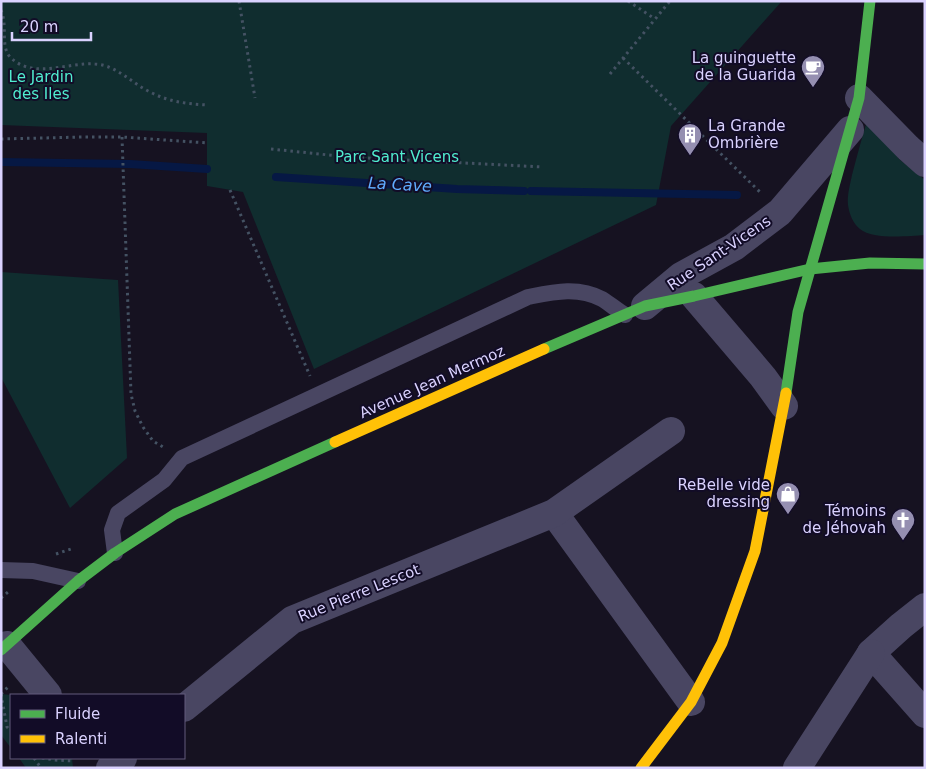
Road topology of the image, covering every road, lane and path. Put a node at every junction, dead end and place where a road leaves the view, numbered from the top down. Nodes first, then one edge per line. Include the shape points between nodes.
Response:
1 (239, 1) edge
2 (628, 1) edge
3 (670, 1) edge
4 (870, 1) edge
5 (1, 10) edge
6 (655, 19) junction
7 (623, 58) junction
8 (610, 74) dead end
9 (255, 98) dead end
10 (859, 98) junction
11 (208, 105) dead end
12 (850, 130) junction
13 (122, 137) junction
14 (1, 139) edge
15 (208, 142) dead end
16 (270, 149) dead end
17 (925, 162) edge
18 (543, 167) dead end
19 (230, 190) dead end
20 (780, 212) junction
21 (925, 264) edge
22 (810, 269) junction
23 (694, 296) junction
24 (635, 311) junction
25 (318, 395) junction
26 (784, 406) junction
27 (671, 431) dead end
28 (182, 458) junction
29 (554, 513) junction
30 (115, 553) junction
31 (1, 570) edge
32 (78, 581) junction
33 (925, 607) edge
34 (4, 647) edge
35 (871, 652) junction
36 (26, 668) junction
37 (1, 694) edge
38 (47, 694) edge
39 (691, 702) junction
40 (185, 707) edge
41 (925, 714) edge
42 (1, 722) edge
43 (7, 727) junction
44 (10, 730) edge
45 (48, 759) edge
46 (121, 759) edge
47 (73, 761) dead end
48 (109, 768) edge
49 (641, 768) edge
50 (797, 768) edge

1 - 9 path
2 - 6 path
3 - 6 path
4 - 10 street, Rue Sant-Vicens
5 - 11 path via 4,50 19,65 45,70 95,64 108,66 152,93 170,100
6 - 7 path
7 - 8 path
7 - 20 path
10 - 12 street, Rue Sant-Vicens
10 - 17 street
12 - 20 street, Rue Sant-Vicens
12 - 22 street, Rue Sant-Vicens
13 - 14 path
13 - 15 path
13 - 28 path via 135,411 153,441
16 - 18 path via 348,157
19 - 25 path
20 - 24 street, Rue Sant-Vicens via 734,247 681,276
21 - 22 street, Avenue Jean Mermoz via 870,263
22 - 23 street, Avenue Jean Mermoz
22 - 26 street, Rue Sant-Vicens via 798,312
23 - 24 street, Avenue Jean Mermoz
23 - 26 street via 764,377
24 - 25 lane via 580,291 558,291 528,297
24 - 30 street, Avenue Jean Mermoz via 175,514
25 - 28 lane
26 - 39 street, Rue Sant-Vicens via 755,551 722,642
27 - 29 street, Rue Pierre Lescot
28 - 30 lane via 164,480 118,513 112,530
29 - 39 street
29 - 40 street, Rue Pierre Lescot via 292,620
30 - 32 street, Avenue Jean Mermoz
31 - 32 lane via 33,571
32 - 34 street, Avenue Jean Mermoz
33 - 35 street
34 - 36 street
35 - 41 street
35 - 50 street
36 - 37 path
36 - 38 street
37 - 43 path
39 - 49 street, Rue Sant-Vicens
42 - 43 path
43 - 44 path
45 - 47 path
46 - 48 street

